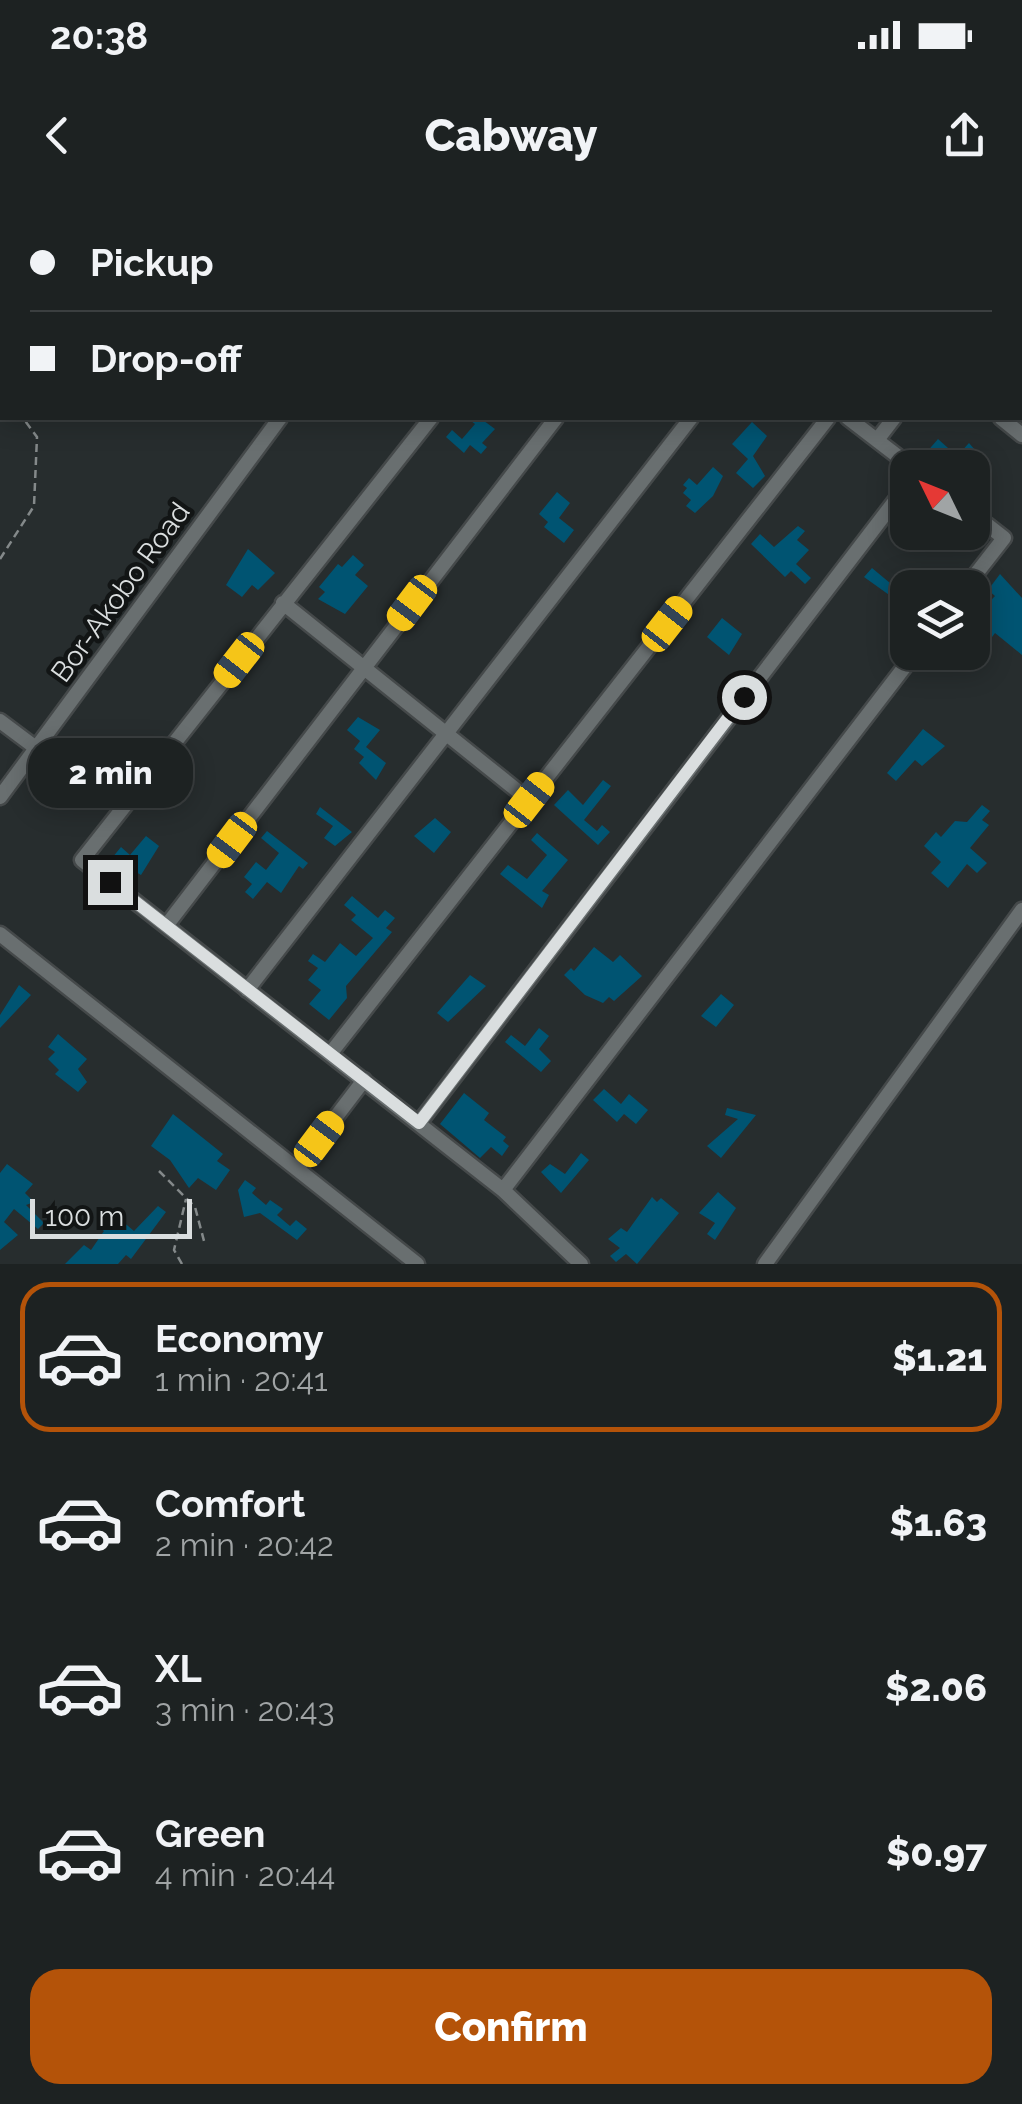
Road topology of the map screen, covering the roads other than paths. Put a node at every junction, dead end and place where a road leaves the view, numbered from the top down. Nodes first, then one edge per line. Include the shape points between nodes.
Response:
1 (279, 420) edge
2 (428, 420) edge
3 (554, 420) edge
4 (689, 420) edge
5 (826, 420) edge
6 (851, 420) edge
7 (892, 420) edge
8 (877, 440) junction
9 (890, 450) edge
10 (890, 508) edge
11 (990, 528) edge
12 (980, 570) edge
13 (284, 603) junction
14 (364, 666) junction
15 (902, 670) edge
16 (0, 721) edge
17 (445, 734) junction
18 (36, 748) junction
19 (0, 797) edge
20 (529, 800) junction
21 (1022, 910) edge
22 (166, 926) junction
23 (0, 934) edge
24 (248, 990) junction
25 (330, 1054) junction
26 (364, 1080) junction
27 (419, 1123) junction
28 (297, 1168) junction
29 (503, 1190) junction
30 (416, 1264) edge
31 (581, 1264) edge
32 (766, 1264) edge

1 - 18 street, Bor-Akobo Road
2 - 13 street
3 - 14 street
4 - 17 street
5 - 20 street
6 - 8 street
7 - 8 street
8 - 9 street
10 - 27 street
11 - 12 street via 1004,538
13 - 14 street
13 - 22 street via 82,860
14 - 17 street
14 - 22 street
15 - 29 street
16 - 18 street
17 - 20 street
17 - 24 street
18 - 19 street, Bor-Akobo Road
20 - 25 street
21 - 32 street
22 - 24 street
23 - 28 street
24 - 25 street
25 - 26 street
26 - 27 street
26 - 28 street
27 - 29 street
28 - 30 street
29 - 31 street

